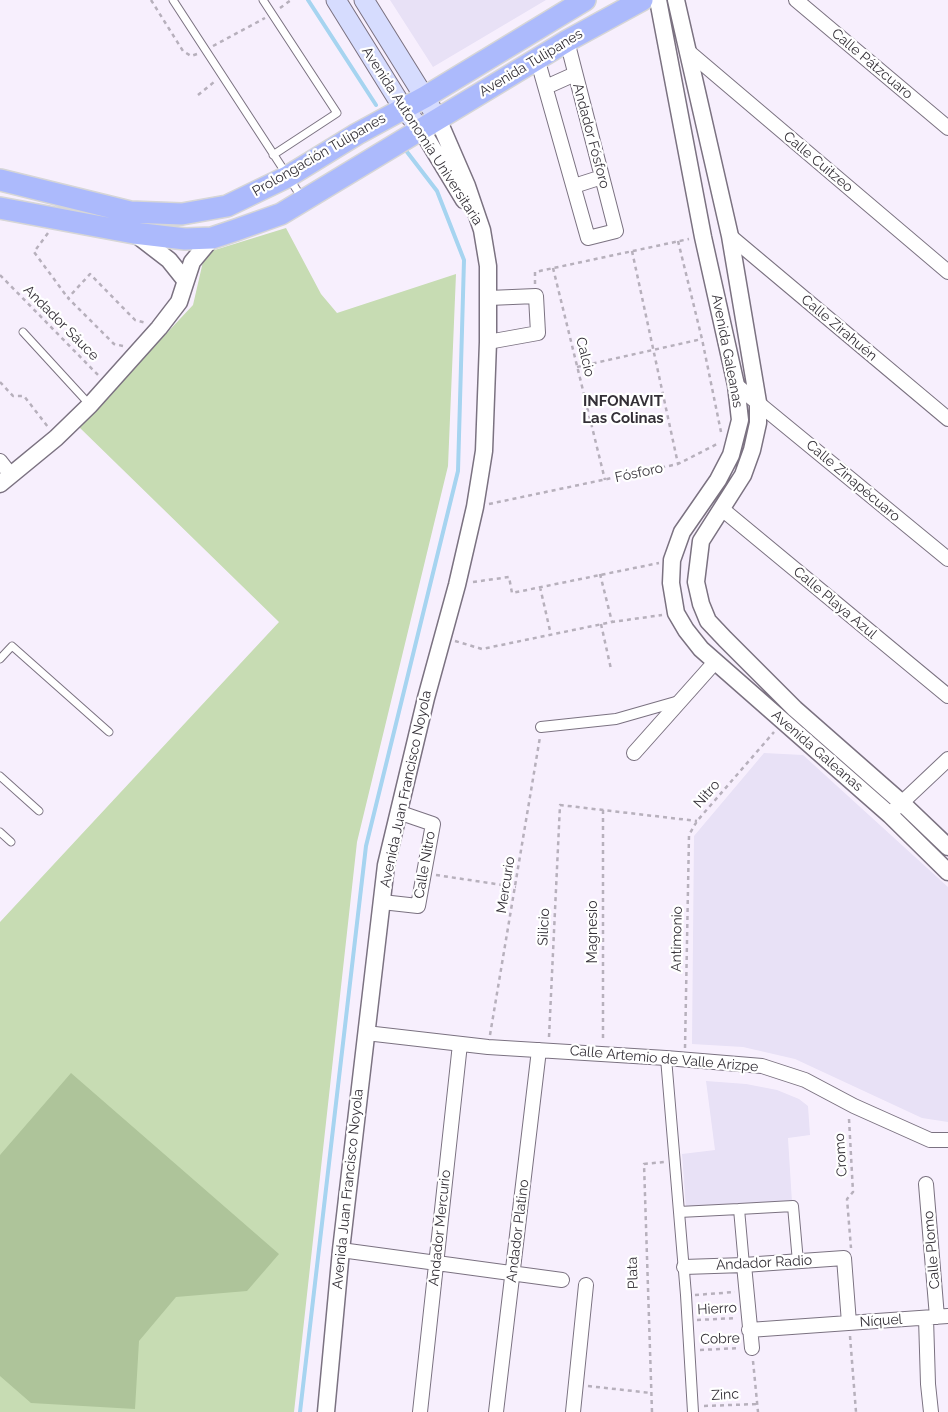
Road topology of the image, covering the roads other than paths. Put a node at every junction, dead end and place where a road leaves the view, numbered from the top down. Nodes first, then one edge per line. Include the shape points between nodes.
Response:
1 (173, 0) edge
2 (263, 0) edge
3 (336, 0) edge
4 (364, 0) edge
5 (585, 0) edge
6 (642, 0) edge
7 (658, 0) edge
8 (676, 0) edge
9 (796, 0) edge
10 (567, 40) junction
11 (688, 52) junction
12 (537, 58) junction
13 (575, 74) junction
14 (546, 87) junction
15 (425, 97) junction
16 (403, 108) junction
17 (430, 124) junction
18 (948, 128) edge
19 (357, 134) junction
20 (273, 155) junction
21 (372, 158) junction
22 (287, 177) junction
23 (602, 177) junction
24 (0, 180) edge
25 (574, 186) junction
26 (303, 200) junction
27 (0, 208) edge
28 (482, 230) joint
29 (134, 234) junction
30 (730, 236) junction
31 (212, 238) junction
32 (948, 272) edge
33 (185, 280) junction
34 (489, 298) junction
35 (23, 332) dead end
36 (488, 342) junction
37 (736, 385) junction
38 (758, 402) junction
39 (90, 405) junction
40 (948, 419) edge
41 (0, 462) edge
42 (5, 479) edge
43 (722, 510) junction
44 (948, 559) edge
45 (0, 659) edge
46 (715, 662) junction
47 (948, 696) edge
48 (680, 701) junction
49 (795, 709) junction
50 (784, 722) junction
51 (541, 727) road end
52 (109, 732) dead end
53 (634, 753) dead end
54 (948, 759) edge
55 (0, 776) edge
56 (902, 803) junction
57 (38, 811) dead end
58 (398, 812) junction
59 (890, 815) junction
60 (0, 832) edge
61 (11, 842) dead end
62 (948, 847) edge
63 (948, 872) edge
64 (382, 902) junction
65 (366, 1033) junction
66 (460, 1044) junction
67 (544, 1050) junction
68 (666, 1058) junction
69 (948, 1140) edge
70 (926, 1184) dead end
71 (739, 1209) junction
72 (679, 1212) junction
73 (341, 1250) junction
74 (844, 1258) joint
75 (798, 1262) junction
76 (436, 1264) junction
77 (744, 1266) junction
78 (684, 1267) junction
79 (514, 1274) junction
80 (562, 1280) dead end
81 (586, 1285) dead end
82 (937, 1317) edge
83 (849, 1323) junction
84 (749, 1324) junction
85 (752, 1348) road end
86 (693, 1409) edge
87 (326, 1412) edge
88 (420, 1412) edge
89 (496, 1412) edge
90 (573, 1412) edge
91 (930, 1412) edge

1 - 20 lane
2 - 20 lane via 337,113
3 - 16 main road, Avenida Autonomía Universitaria
4 - 15 main road, Avenida Autonomía Universitaria
5 - 15 main road, Avenida Tulipanes
6 - 10 main road, Avenida Tulipanes
7 - 37 street, Avenida Galeanas via 703,237
8 - 11 street, Avenida Galeanas
9 - 18 street, Calle Pátzcuaro
10 - 12 main road, Avenida Tulipanes
10 - 13 street, Andador Fósforo
11 - 30 street, Avenida Galeanas
11 - 32 street, Calle Cuitzeo
12 - 14 street
12 - 17 main road, Avenida Tulipanes
13 - 14 street
13 - 23 street, Andador Fósforo
14 - 25 street
15 - 16 main road, Avenida Tulipanes
15 - 17 main road, Avenida Autonomía Universitaria
16 - 17 main road, Avenida Autonomía Universitaria
16 - 19 main road, Prolongación Tulipanes
17 - 21 main road
17 - 28 street, Avenida Autonomía Universitaria
19 - 21 main road
19 - 22 main road, Prolongación Tulipanes
20 - 22 lane
21 - 26 main road
22 - 24 main road, Prolongación Tulipanes via 227,206 182,214 130,212
22 - 26 lane
23 - 25 street
23 - 25 street, Andador Fósforo via 616,231 588,238
26 - 31 main road via 281,214
27 - 29 main road
28 - 34 street, Avenida Juan Francisco Noyola
29 - 31 main road
29 - 33 street via 169,260
30 - 38 street, Avenida Galeanas
30 - 40 street, Calle Zirahuén
31 - 33 street via 192,262
33 - 39 street via 179,302
34 - 36 street, Avenida Juan Francisco Noyola
34 - 36 street via 536,296 538,333
35 - 39 lane
36 - 58 street, Avenida Juan Francisco Noyola via 484,451 474,507
37 - 38 street, Calle Zinapécuaro
37 - 46 street, Avenida Galeanas via 740,420 731,455 682,532 672,560 671,583 676,613 701,649
38 - 43 street, Avenida Galeanas via 758,423 752,450 743,475
38 - 44 street, Calle Zinapécuaro
39 - 42 street via 56,438
41 - 42 street
43 - 47 street, Calle Playa Azul
43 - 49 street, Avenida Galeanas via 702,541 696,582 701,604 708,621 724,639
45 - 52 lane via 12,646
46 - 48 street
46 - 50 street, Avenida Galeanas
48 - 51 street via 616,719
48 - 53 street
49 - 50 street
49 - 56 street, Avenida Galeanas
50 - 59 street, Avenida Galeanas
54 - 56 street
55 - 57 lane
56 - 59 street
56 - 62 street, Avenida Galeanas
58 - 64 street, Avenida Juan Francisco Noyola via 386,865
58 - 64 street, Calle Nitro via 433,824 418,906
59 - 63 street, Avenida Galeanas
60 - 61 lane
64 - 65 street, Avenida Juan Francisco Noyola
65 - 66 street, Calle Artemio de Valle Arizpe
65 - 73 street, Avenida Juan Francisco Noyola
66 - 67 street, Calle Artemio de Valle Arizpe
66 - 76 street, Andador Mercurio
67 - 68 street, Calle Artemio de Valle Arizpe
67 - 79 street, Andador Platino
68 - 69 street, Calle Artemio de Valle Arizpe via 762,1066 805,1080 930,1140
68 - 72 street
70 - 82 street, Calle Plomo
71 - 72 street
71 - 75 street via 793,1206
71 - 77 street
72 - 78 street
73 - 76 street
73 - 87 street, Avenida Juan Francisco Noyola
74 - 75 street, Andador Radio
74 - 83 street, Níquel
75 - 77 street, Andador Radio
76 - 79 street
76 - 88 street, Andador Mercurio
77 - 78 street, Andador Radio
77 - 84 street
78 - 86 street
79 - 80 street
79 - 89 street, Andador Platino
81 - 90 street
82 - 83 street, Níquel
82 - 91 street, Calle Plomo via 928,1384
83 - 84 street
84 - 85 street

